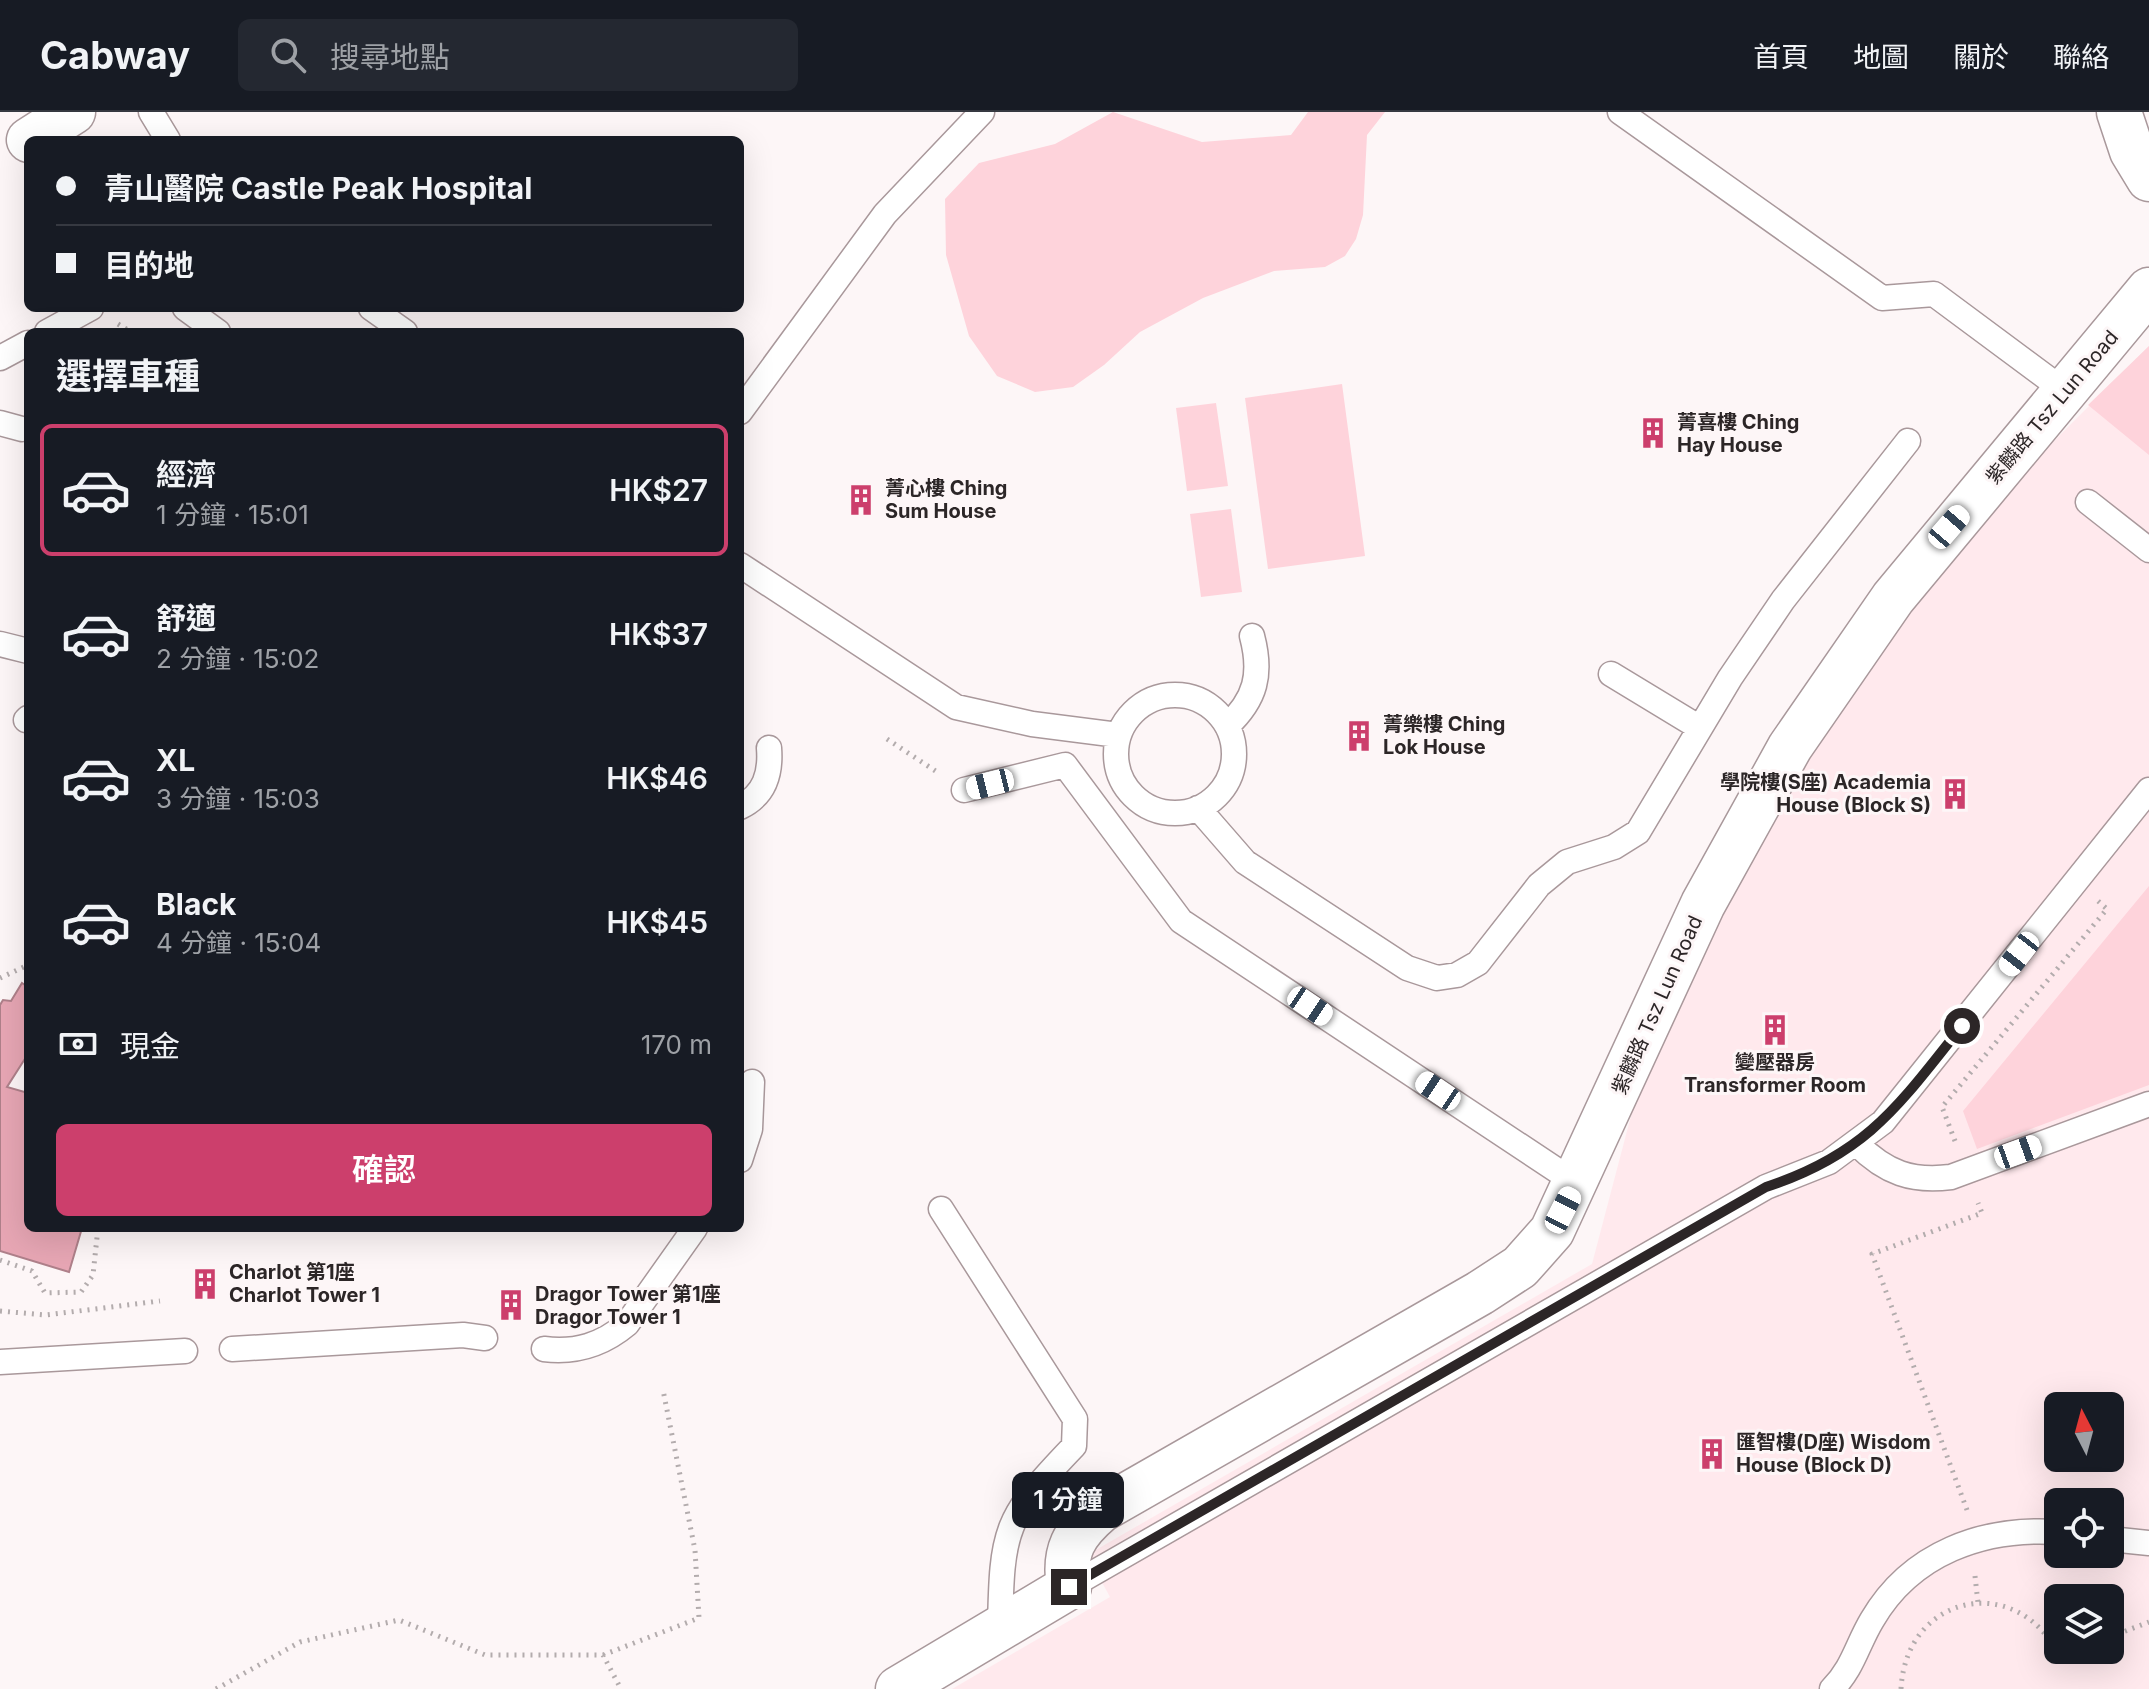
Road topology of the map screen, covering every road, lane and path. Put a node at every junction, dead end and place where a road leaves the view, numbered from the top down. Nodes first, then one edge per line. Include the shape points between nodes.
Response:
1 (73, 112) edge
2 (151, 112) edge
3 (982, 112) edge
4 (1620, 112) edge
5 (2119, 112) edge
6 (34, 136) edge
7 (166, 136) edge
8 (24, 143) edge
9 (0, 158) edge
10 (2149, 179) edge
11 (2149, 290) edge
12 (85, 312) edge
13 (190, 312) edge
14 (377, 312) edge
15 (63, 328) edge
16 (212, 328) edge
17 (399, 328) edge
18 (24, 345) edge
19 (0, 358) edge
20 (2066, 392) junction
21 (744, 407) edge
22 (1908, 441) dead end
23 (2088, 502) dead end
24 (2149, 550) edge
25 (744, 568) edge
26 (1252, 636) dead end
27 (0, 644) edge
28 (24, 650) edge
29 (1611, 674) dead end
30 (1227, 726) junction
31 (1700, 728) junction
32 (1118, 735) junction
33 (887, 739) dead end
34 (769, 748) dead end
35 (964, 790) joint
36 (2149, 790) edge
37 (744, 804) edge
38 (1198, 808) junction
39 (2076, 882) junction
40 (24, 967) edge
41 (0, 978) edge
42 (752, 1082) dead end
43 (2149, 1104) edge
44 (1857, 1144) junction
45 (744, 1148) edge
46 (1966, 1172) junction
47 (1576, 1183) junction
48 (941, 1209) dead end
49 (98, 1232) edge
50 (692, 1232) edge
51 (0, 1260) edge
52 (160, 1301) dead end
53 (0, 1311) edge
54 (485, 1338) dead end
55 (232, 1349) dead end
56 (544, 1349) dead end
57 (185, 1351) dead end
58 (0, 1362) edge
59 (663, 1390) dead end
60 (2044, 1533) edge
61 (2124, 1540) edge
62 (1972, 1542) junction
63 (2149, 1543) edge
64 (1069, 1587) junction
65 (1978, 1603) junction
66 (2149, 1622) edge
67 (1000, 1629) junction
68 (2044, 1631) edge
69 (2124, 1632) edge
70 (603, 1655) junction
71 (216, 1689) edge
72 (621, 1689) edge
73 (898, 1689) edge
74 (1832, 1689) edge
75 (1901, 1689) edge

1 - 6 street
2 - 7 lane
3 - 21 lane via 885,214
4 - 20 lane via 1882,298 1934,294
5 - 10 street via 2132,151
8 - 9 street
11 - 20 street, 紫麟路 Tsz Lun Road
12 - 15 lane
13 - 16 lane
14 - 17 lane
18 - 19 lane
20 - 47 street, 紫麟路 Tsz Lun Road via 1893,598 1790,747 1703,904
22 - 31 lane via 1783,600
23 - 24 lane
25 - 32 lane via 956,707
26 - 30 lane via 1259,660 1256,685 1246,708
27 - 28 lane
29 - 31 lane
30 - 32 lane via 1198,699 1159,696 1127,718
30 - 38 lane via 1234,744 1227,782
31 - 38 lane via 1638,832 1614,847 1567,862 1539,885 1478,963 1457,975 1437,978 1407,968 1245,862
32 - 38 lane via 1118,774 1142,804 1170,812
33 - 35 path
34 - 37 lane via 767,779
35 - 47 lane via 1065,765 1181,921
36 - 39 lane
39 - 44 lane via 1905,1097
39 - 46 path via 2107,909 1942,1107
40 - 41 path
42 - 45 lane
43 - 46 lane
44 - 46 lane via 1876,1163 1899,1175 1925,1180
44 - 64 lane via 1808,1172 1766,1187
46 - 62 path via 1982,1213 1872,1254 1968,1512
47 - 64 street, 紫麟路 Tsz Lun Road via 1552,1231 1520,1267 1101,1510 1068,1551
48 - 67 lane via 1075,1419 1074,1446 1033,1489 1008,1529 1001,1566
49 - 51 path via 93,1275 81,1292 45,1293 32,1271
50 - 56 lane via 613,1336 579,1349
52 - 53 path via 46,1315
54 - 55 lane
57 - 58 lane
59 - 70 path via 695,1550 699,1618
60 - 62 lane
61 - 63 lane
62 - 65 path
62 - 74 lane via 1922,1562 1902,1580
64 - 67 street
65 - 68 path via 1998,1604
65 - 75 path via 1931,1621 1914,1640
66 - 69 path
67 - 73 street
70 - 71 path via 485,1655 399,1620 300,1642
70 - 72 path

